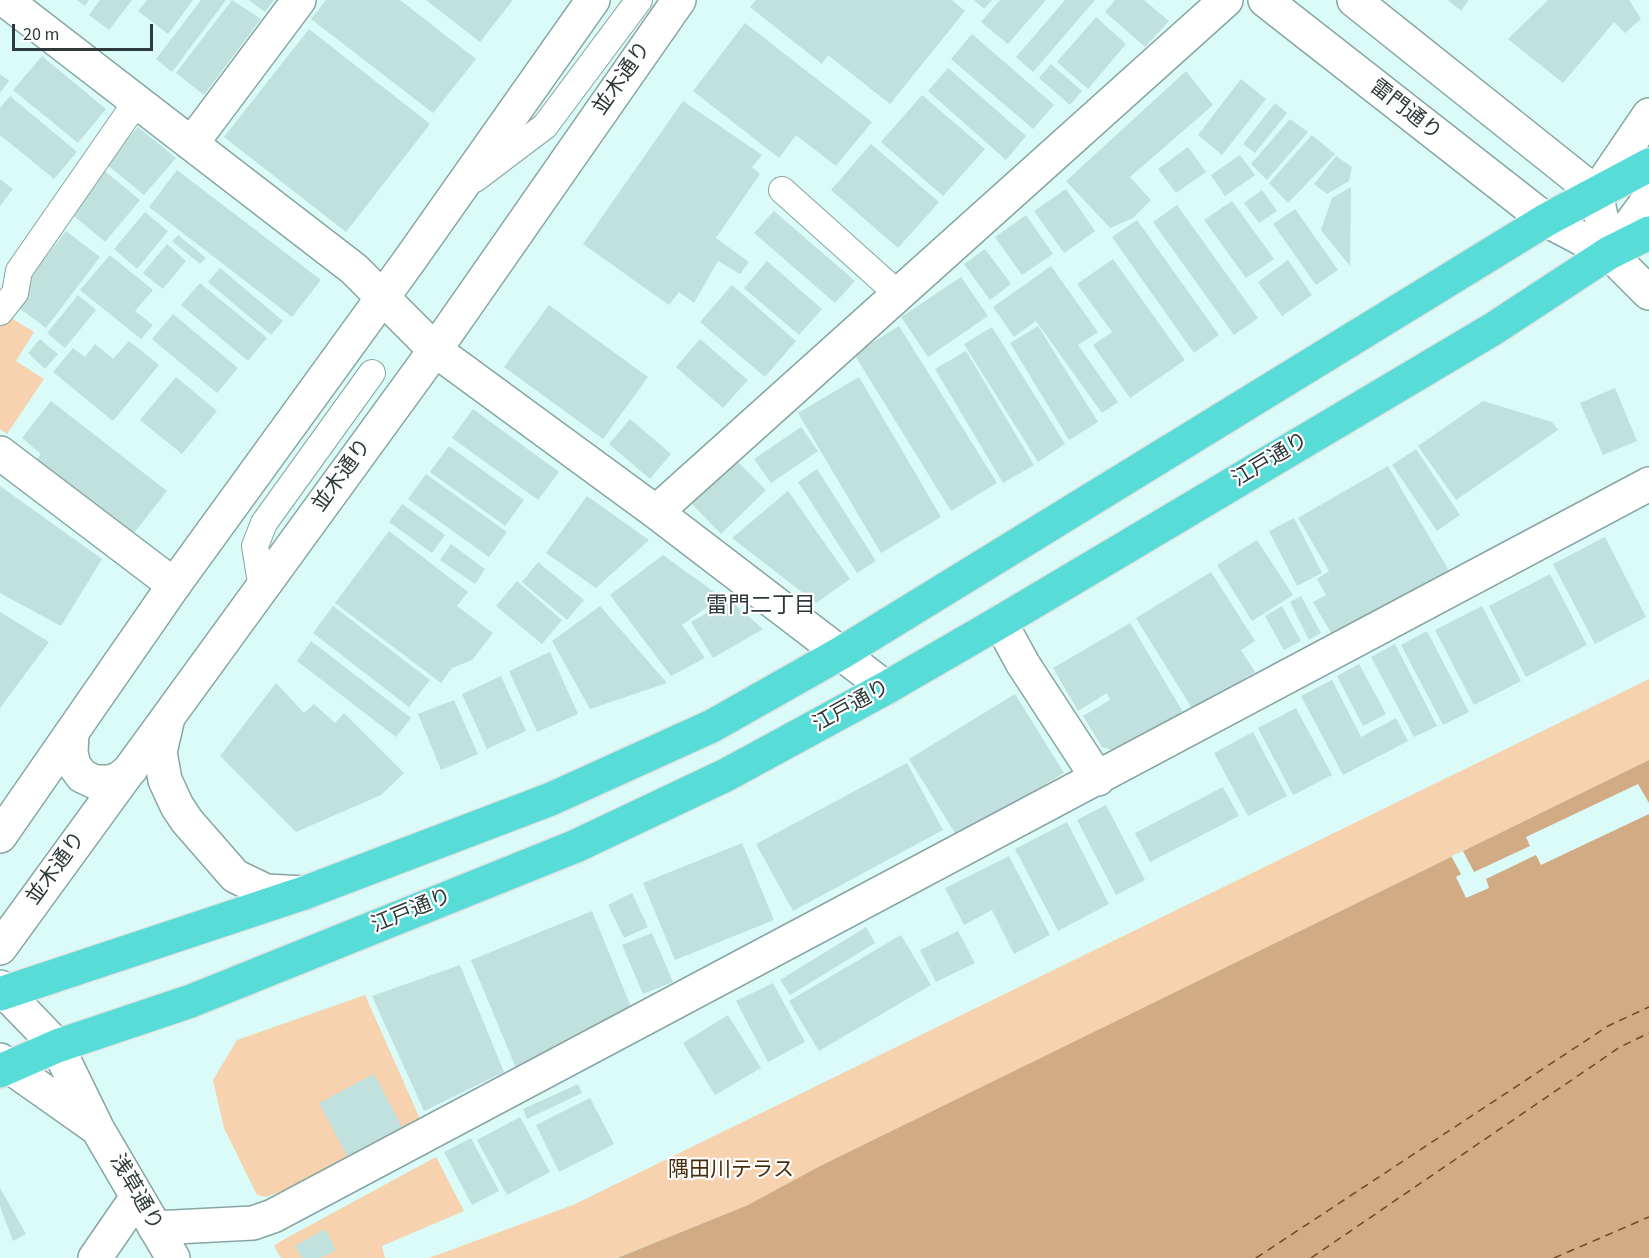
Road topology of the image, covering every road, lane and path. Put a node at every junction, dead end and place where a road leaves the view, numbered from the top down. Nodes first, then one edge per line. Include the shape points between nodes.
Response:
1 (5, 0) edge
2 (299, 0) edge
3 (593, 0) edge
4 (639, 0) edge
5 (679, 0) edge
6 (1226, 0) edge
7 (1265, 0) edge
8 (1354, 0) edge
9 (138, 101) junction
10 (1649, 115) edge
11 (192, 143) junction
12 (1649, 165) edge
13 (782, 190) dead end
14 (458, 192) junction
15 (1596, 193) junction
16 (1649, 200) edge
17 (1546, 220) junction
18 (1649, 233) edge
19 (1609, 254) junction
20 (1649, 293) edge
21 (898, 294) junction
22 (383, 296) junction
23 (0, 312) edge
24 (435, 350) junction
25 (372, 373) dead end
26 (0, 453) edge
27 (1649, 484) edge
28 (656, 512) junction
29 (174, 585) junction
30 (262, 589) junction
31 (1000, 622) junction
32 (841, 653) junction
33 (886, 688) junction
34 (167, 720) junction
35 (72, 733) junction
36 (131, 769) junction
37 (1098, 779) junction
38 (0, 836) edge
39 (304, 893) junction
40 (0, 948) edge
41 (2, 991) edge
42 (57, 1046) junction
43 (3, 1066) edge
44 (97, 1128) junction
45 (137, 1197) junction
46 (154, 1227) junction
47 (95, 1258) edge
48 (173, 1258) edge

1 - 9 street
2 - 11 street
3 - 14 street
4 - 14 lane via 545,126
5 - 24 street, 並木通り
6 - 21 street
7 - 17 street, 雷門通り
8 - 15 street
9 - 11 street
9 - 23 lane via 19,271 15,292
10 - 15 street
11 - 22 street
12 - 15 highway
13 - 21 lane
14 - 22 street
15 - 17 highway
15 - 19 street
16 - 19 street
17 - 19 street, 雷門通り
17 - 32 highway
18 - 19 highway, 江戸通り
19 - 20 street
19 - 31 highway, 江戸通り via 1493,329
21 - 28 street
22 - 24 street
22 - 29 street
24 - 28 street
24 - 30 street, 並木通り
25 - 30 lane via 264,523 255,546
26 - 29 street
27 - 37 street
28 - 32 street
29 - 35 street
30 - 34 street, 並木通り
31 - 33 highway, 江戸通り
31 - 37 street
32 - 33 street
32 - 39 highway via 712,726 551,800
33 - 42 highway, 江戸通り via 726,775 576,846 191,1001
34 - 36 street, 並木通り
34 - 39 street via 160,752 165,780 187,821 236,876 266,891
35 - 36 street via 71,753 82,776 95,782 109,782
35 - 38 street
36 - 40 street, 並木通り
37 - 46 street via 273,1216 253,1223
39 - 41 highway
41 - 42 street, 浅草通り
42 - 43 highway, 江戸通り
42 - 44 street, 浅草通り
43 - 44 street, 浅草通り
44 - 45 street, 浅草通り
45 - 46 street, 浅草通り
45 - 47 street
46 - 48 street, 浅草通り

